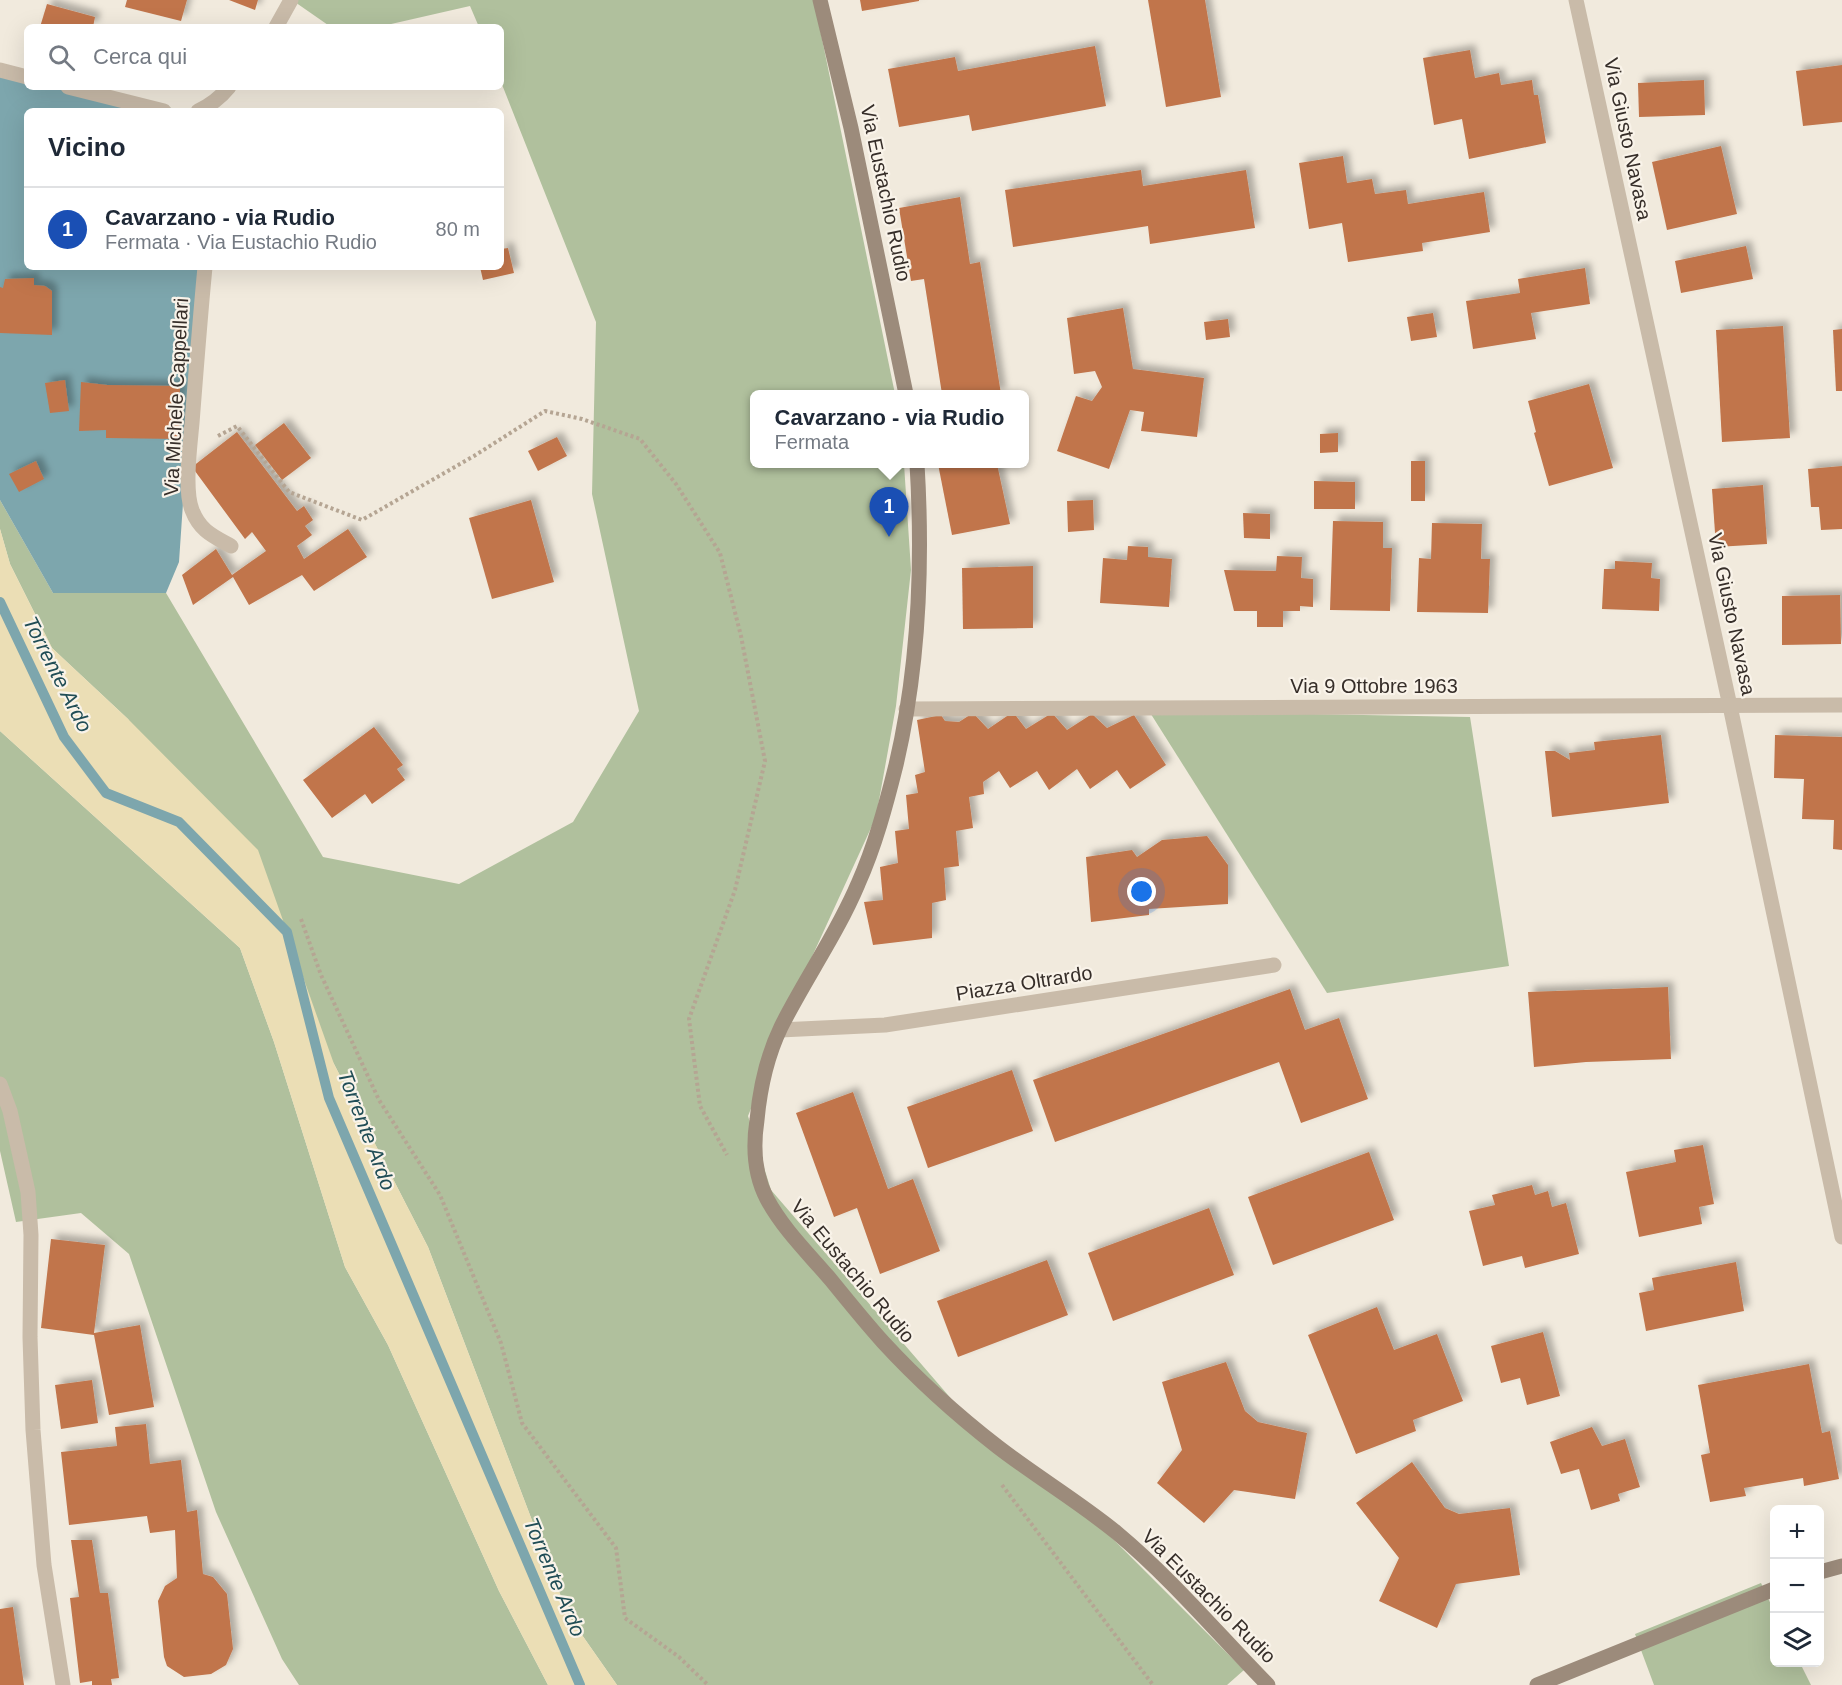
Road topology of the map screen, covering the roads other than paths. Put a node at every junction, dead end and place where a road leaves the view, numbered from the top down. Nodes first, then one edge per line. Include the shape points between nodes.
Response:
1 (291, 0) edge
2 (820, 0) edge
3 (1576, 0) edge
4 (278, 24) edge
5 (0, 70) edge
6 (24, 76) edge
7 (80, 90) edge
8 (226, 90) edge
9 (152, 108) edge
10 (203, 108) edge
11 (205, 270) edge
12 (905, 390) edge
13 (917, 468) edge
14 (231, 546) dead end
15 (1842, 705) edge
16 (1730, 706) junction
17 (906, 709) junction
18 (1274, 965) dead end
19 (780, 1030) junction
20 (0, 1084) edge
21 (1842, 1237) edge
22 (1842, 1566) edge
23 (1824, 1571) edge
24 (1770, 1591) edge
25 (63, 1685) edge
26 (1268, 1685) edge
27 (1537, 1685) edge

1 - 4 street
2 - 12 street, Via Eustachio Rudio
3 - 16 street, Via Giusto Navasa
5 - 6 street
7 - 9 street
8 - 10 street
11 - 14 street, Via Michele Cappellari via 189,492 197,521 207,533
13 - 17 street, Via Eustachio Rudio via 919,589
15 - 16 street, Via 9 Ottobre 1963
16 - 17 street, Via 9 Ottobre 1963
16 - 21 street, Via Giusto Navasa
17 - 19 street, Via Eustachio Rudio via 897,761 873,847 838,927
18 - 19 street, Piazza Oltrardo via 885,1025
19 - 26 street, Via Eustachio Rudio via 766,1066 755,1132 756,1169 766,1198 785,1225 884,1343 924,1384 996,1445 1121,1537
20 - 25 street via 28,1192 33,1430 44,1565
22 - 23 street
24 - 27 street

